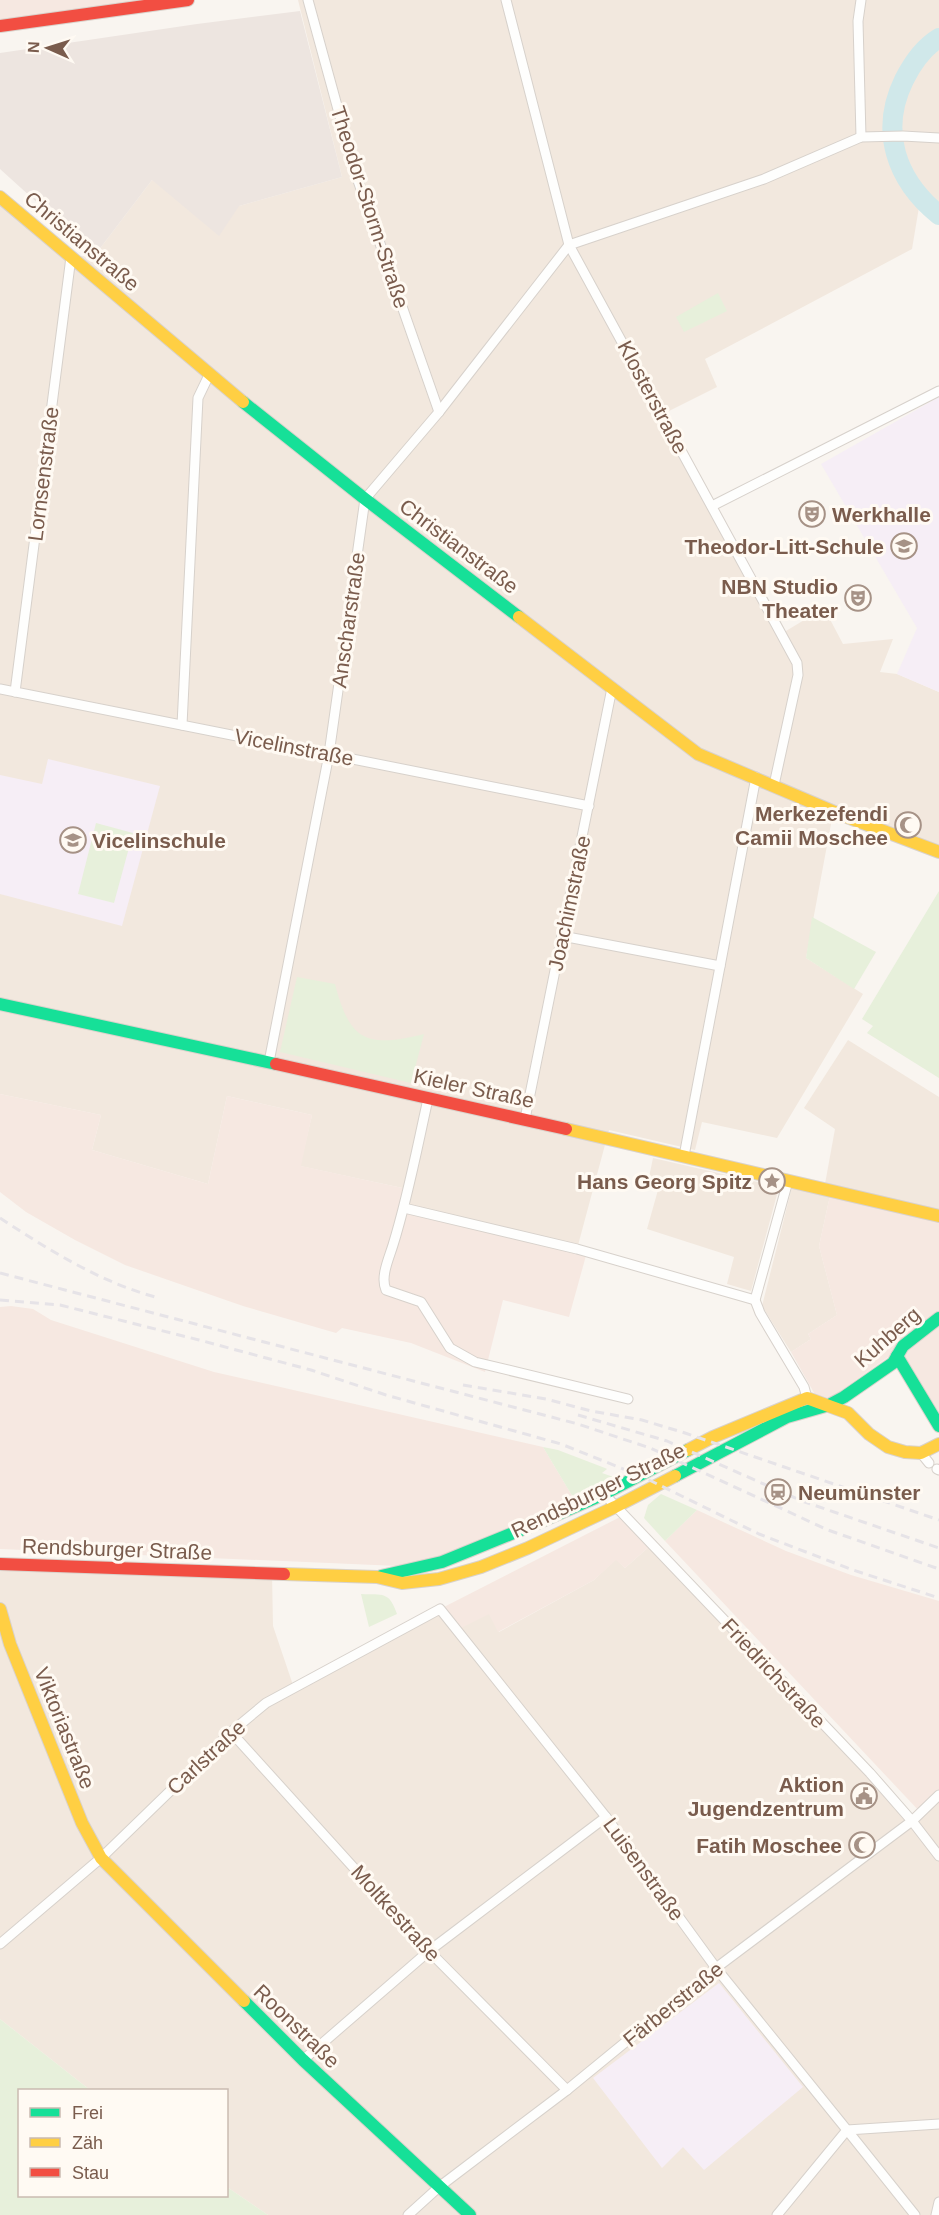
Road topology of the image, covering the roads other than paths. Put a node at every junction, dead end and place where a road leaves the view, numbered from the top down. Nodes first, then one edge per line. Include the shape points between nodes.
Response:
1 (188, 0) edge
2 (308, 0) edge
3 (506, 0) edge
4 (861, 0) edge
5 (0, 26) edge
6 (861, 137) junction
7 (939, 138) edge
8 (0, 197) edge
9 (569, 245) junction
10 (71, 257) junction
11 (209, 375) junction
12 (939, 391) edge
13 (439, 411) junction
14 (365, 499) junction
15 (712, 506) junction
16 (612, 687) junction
17 (0, 689) edge
18 (15, 692) junction
19 (182, 725) junction
20 (329, 754) junction
21 (756, 777) junction
22 (774, 785) junction
23 (589, 806) junction
24 (939, 852) edge
25 (562, 936) junction
26 (720, 966) junction
27 (0, 1004) edge
28 (269, 1062) junction
29 (428, 1099) junction
30 (525, 1119) junction
31 (684, 1156) junction
32 (788, 1182) junction
33 (404, 1208) junction
34 (939, 1216) edge
35 (755, 1300) junction
36 (939, 1318) edge
37 (897, 1356) junction
38 (807, 1398) junction
39 (628, 1399) dead end
40 (829, 1405) junction
41 (939, 1426) edge
42 (939, 1444) edge
43 (921, 1453) junction
44 (935, 1467) edge
45 (604, 1494) junction
46 (615, 1507) junction
47 (0, 1564) edge
48 (377, 1577) junction
49 (0, 1609) edge
50 (440, 1609) joint
51 (231, 1732) junction
52 (939, 1795) edge
53 (606, 1817) junction
54 (912, 1821) junction
55 (939, 1856) edge
56 (102, 1858) junction
57 (0, 1944) edge
58 (429, 1951) junction
59 (716, 1968) junction
60 (303, 2060) junction
61 (567, 2090) junction
62 (939, 2124) edge
63 (847, 2130) junction
64 (439, 2187) junction
65 (939, 2202) edge
66 (408, 2215) edge
67 (470, 2215) edge
68 (777, 2215) edge
69 (915, 2215) edge
70 (936, 2215) edge

1 - 5 street
2 - 13 street, Theodor-Storm-Straße via 356,175
3 - 9 street, Klosterstraße
4 - 6 street
6 - 7 street
6 - 9 street via 764,179
8 - 10 street, Christianstraße
9 - 13 street
9 - 15 street, Klosterstraße
10 - 11 street, Christianstraße
10 - 18 street, Lornsenstraße
11 - 14 street, Christianstraße
11 - 19 street via 198,398
12 - 15 street
13 - 14 street
14 - 16 street, Christianstraße
14 - 20 street, Anscharstraße
15 - 22 street, Klosterstraße via 797,663 798,675
16 - 21 street, Christianstraße via 698,754
16 - 23 street, Joachimstraße
17 - 18 street, Vicelinstraße
18 - 19 street, Vicelinstraße
19 - 20 street, Vicelinstraße
20 - 23 street, Vicelinstraße
20 - 28 street, Anscharstraße
21 - 22 street, Christianstraße
21 - 26 street
22 - 24 street, Christianstraße
23 - 25 street, Joachimstraße
25 - 26 street
25 - 30 street, Joachimstraße
26 - 31 street
27 - 28 street, Kieler Straße
28 - 29 street, Kieler Straße
29 - 30 street, Kieler Straße
29 - 33 street
30 - 31 street, Kieler Straße
31 - 32 street, Kieler Straße
32 - 34 street, Kieler Straße
32 - 35 street
33 - 35 street via 577,1249
33 - 39 street via 386,1268 386,1290 421,1302 450,1348 475,1362
35 - 38 street
36 - 37 street, Kuhberg via 903,1346
37 - 40 street, Kuhberg
37 - 41 street
38 - 40 street
38 - 45 street, Rendsburger Straße via 713,1437
40 - 43 street via 848,1413 879,1443
40 - 46 street, Rendsburger Straße via 787,1417
42 - 43 street
43 - 44 street
45 - 46 street, Friedrichstraße
45 - 48 street, Rendsburger Straße via 442,1562
46 - 48 street, Rendsburger Straße via 482,1567 425,1581
46 - 54 street, Friedrichstraße
47 - 48 street, Rendsburger Straße
49 - 56 street, Viktoriastraße via 10,1644 82,1823
50 - 51 street, Carlstraße via 266,1703
50 - 53 street, Luisenstraße
51 - 56 street, Carlstraße
51 - 58 street, Moltkestraße
52 - 54 street, Färberstraße
53 - 58 street
53 - 59 street, Luisenstraße
54 - 55 street, Friedrichstraße
54 - 59 street, Färberstraße
56 - 57 street, Carlstraße
56 - 60 street, Roonstraße
58 - 60 street
58 - 61 street, Moltkestraße
59 - 61 street, Färberstraße
59 - 63 street, Luisenstraße
60 - 64 street, Roonstraße
61 - 64 street, Färberstraße
62 - 63 street
63 - 68 street
63 - 69 street, Luisenstraße
64 - 66 street, Färberstraße
64 - 67 street, Roonstraße
65 - 70 street

